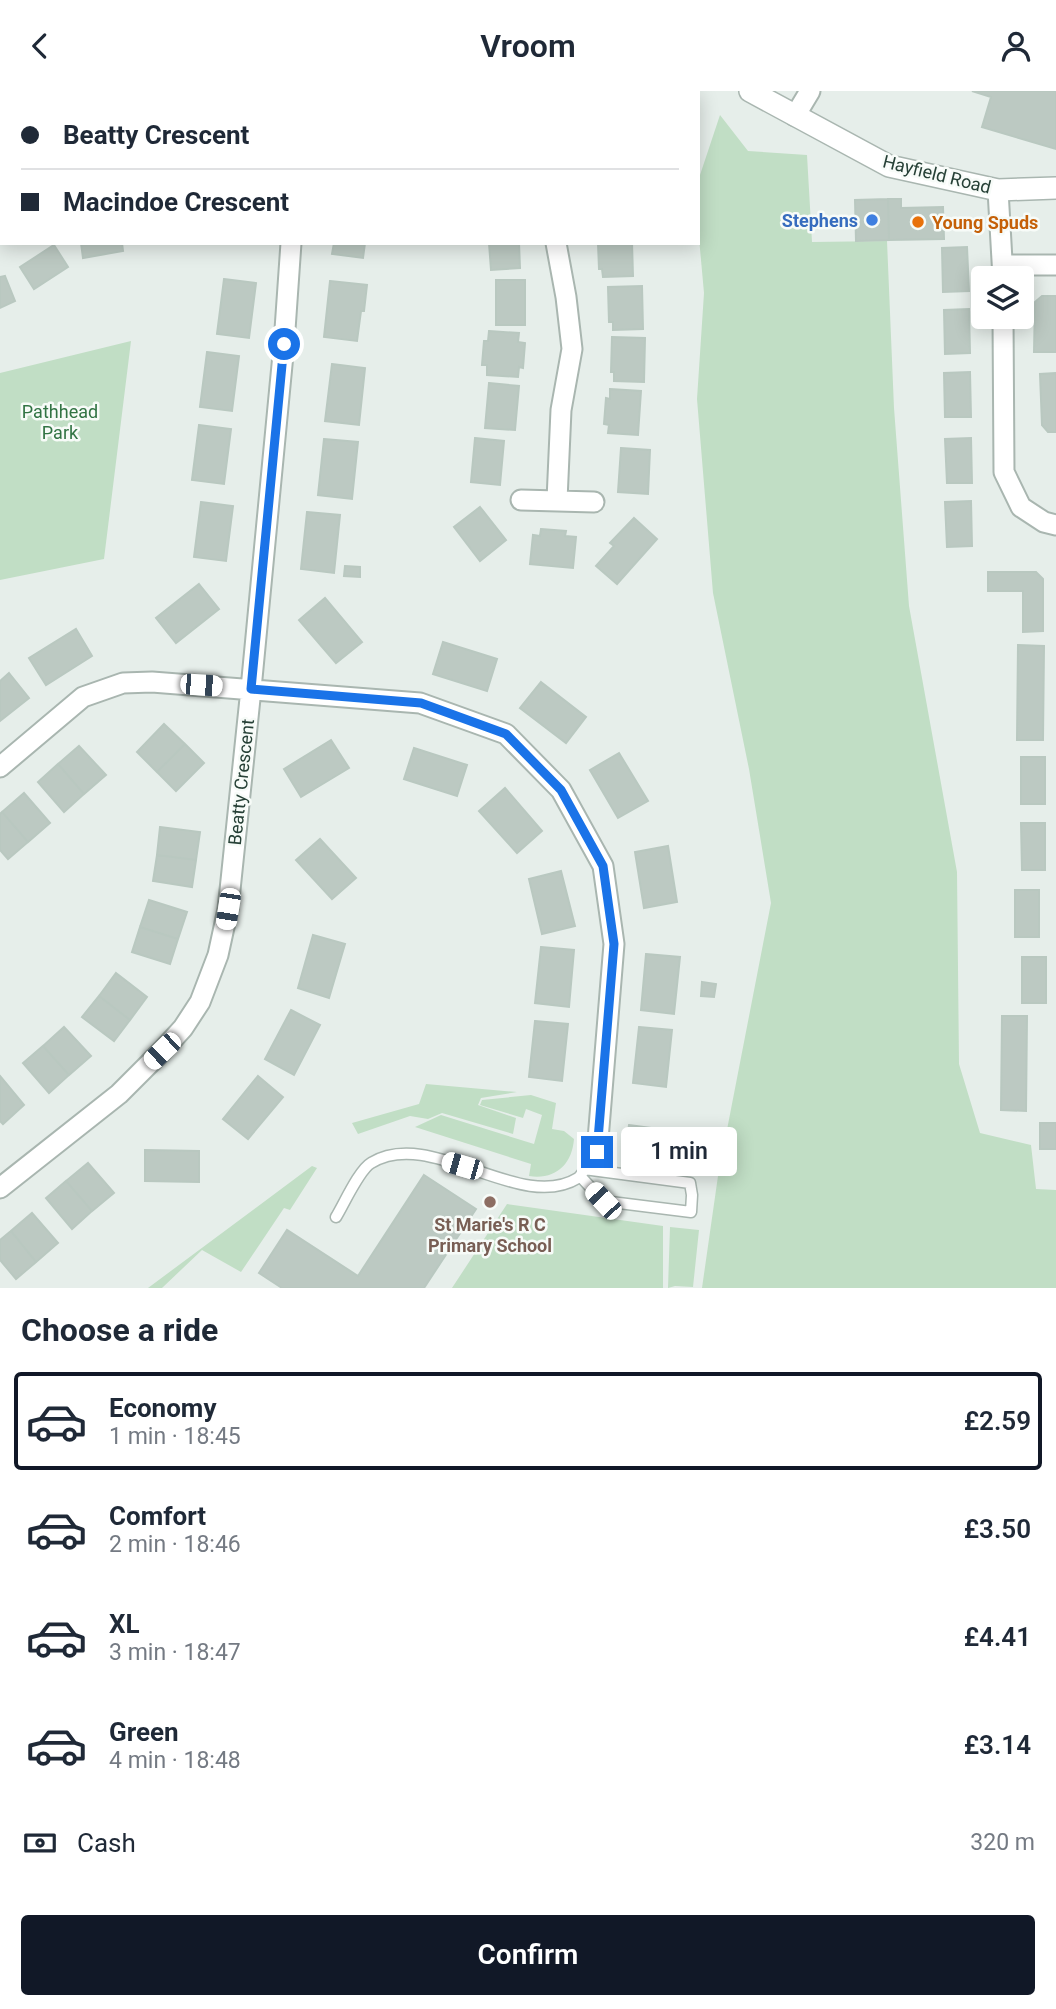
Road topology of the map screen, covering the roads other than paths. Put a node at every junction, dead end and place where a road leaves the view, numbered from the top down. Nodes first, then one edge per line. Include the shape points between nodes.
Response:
1 (750, 91) edge
2 (810, 91) edge
3 (795, 116) junction
4 (1056, 188) edge
5 (998, 190) junction
6 (291, 245) edge
7 (556, 245) edge
8 (1056, 265) edge
9 (1003, 266) edge
10 (1034, 268) edge
11 (1003, 329) edge
12 (521, 500) dead end
13 (557, 500) junction
14 (593, 502) dead end
15 (1056, 525) edge
16 (251, 689) junction
17 (0, 767) edge
18 (597, 1152) joint
19 (582, 1173) junction
20 (0, 1188) edge
21 (336, 1217) dead end

1 - 3 street, Hayfield Road
2 - 3 street
3 - 5 street, Hayfield Road via 889,166
4 - 5 street, Hayfield Road
5 - 9 street
6 - 16 street, Beatty Crescent
7 - 13 street via 572,349 561,410
8 - 10 street
11 - 15 street via 1004,472 1021,507
12 - 13 street
13 - 14 street
16 - 17 street via 122,683 83,698
16 - 18 street via 421,703 506,734 561,790 603,866 614,944
16 - 20 street, Beatty Crescent via 224,935 200,1002 183,1028 119,1094
18 - 19 lane
19 - 19 lane via 690,1183 691,1212 603,1201
19 - 21 lane via 555,1186 534,1186 414,1153 392,1154 368,1164

